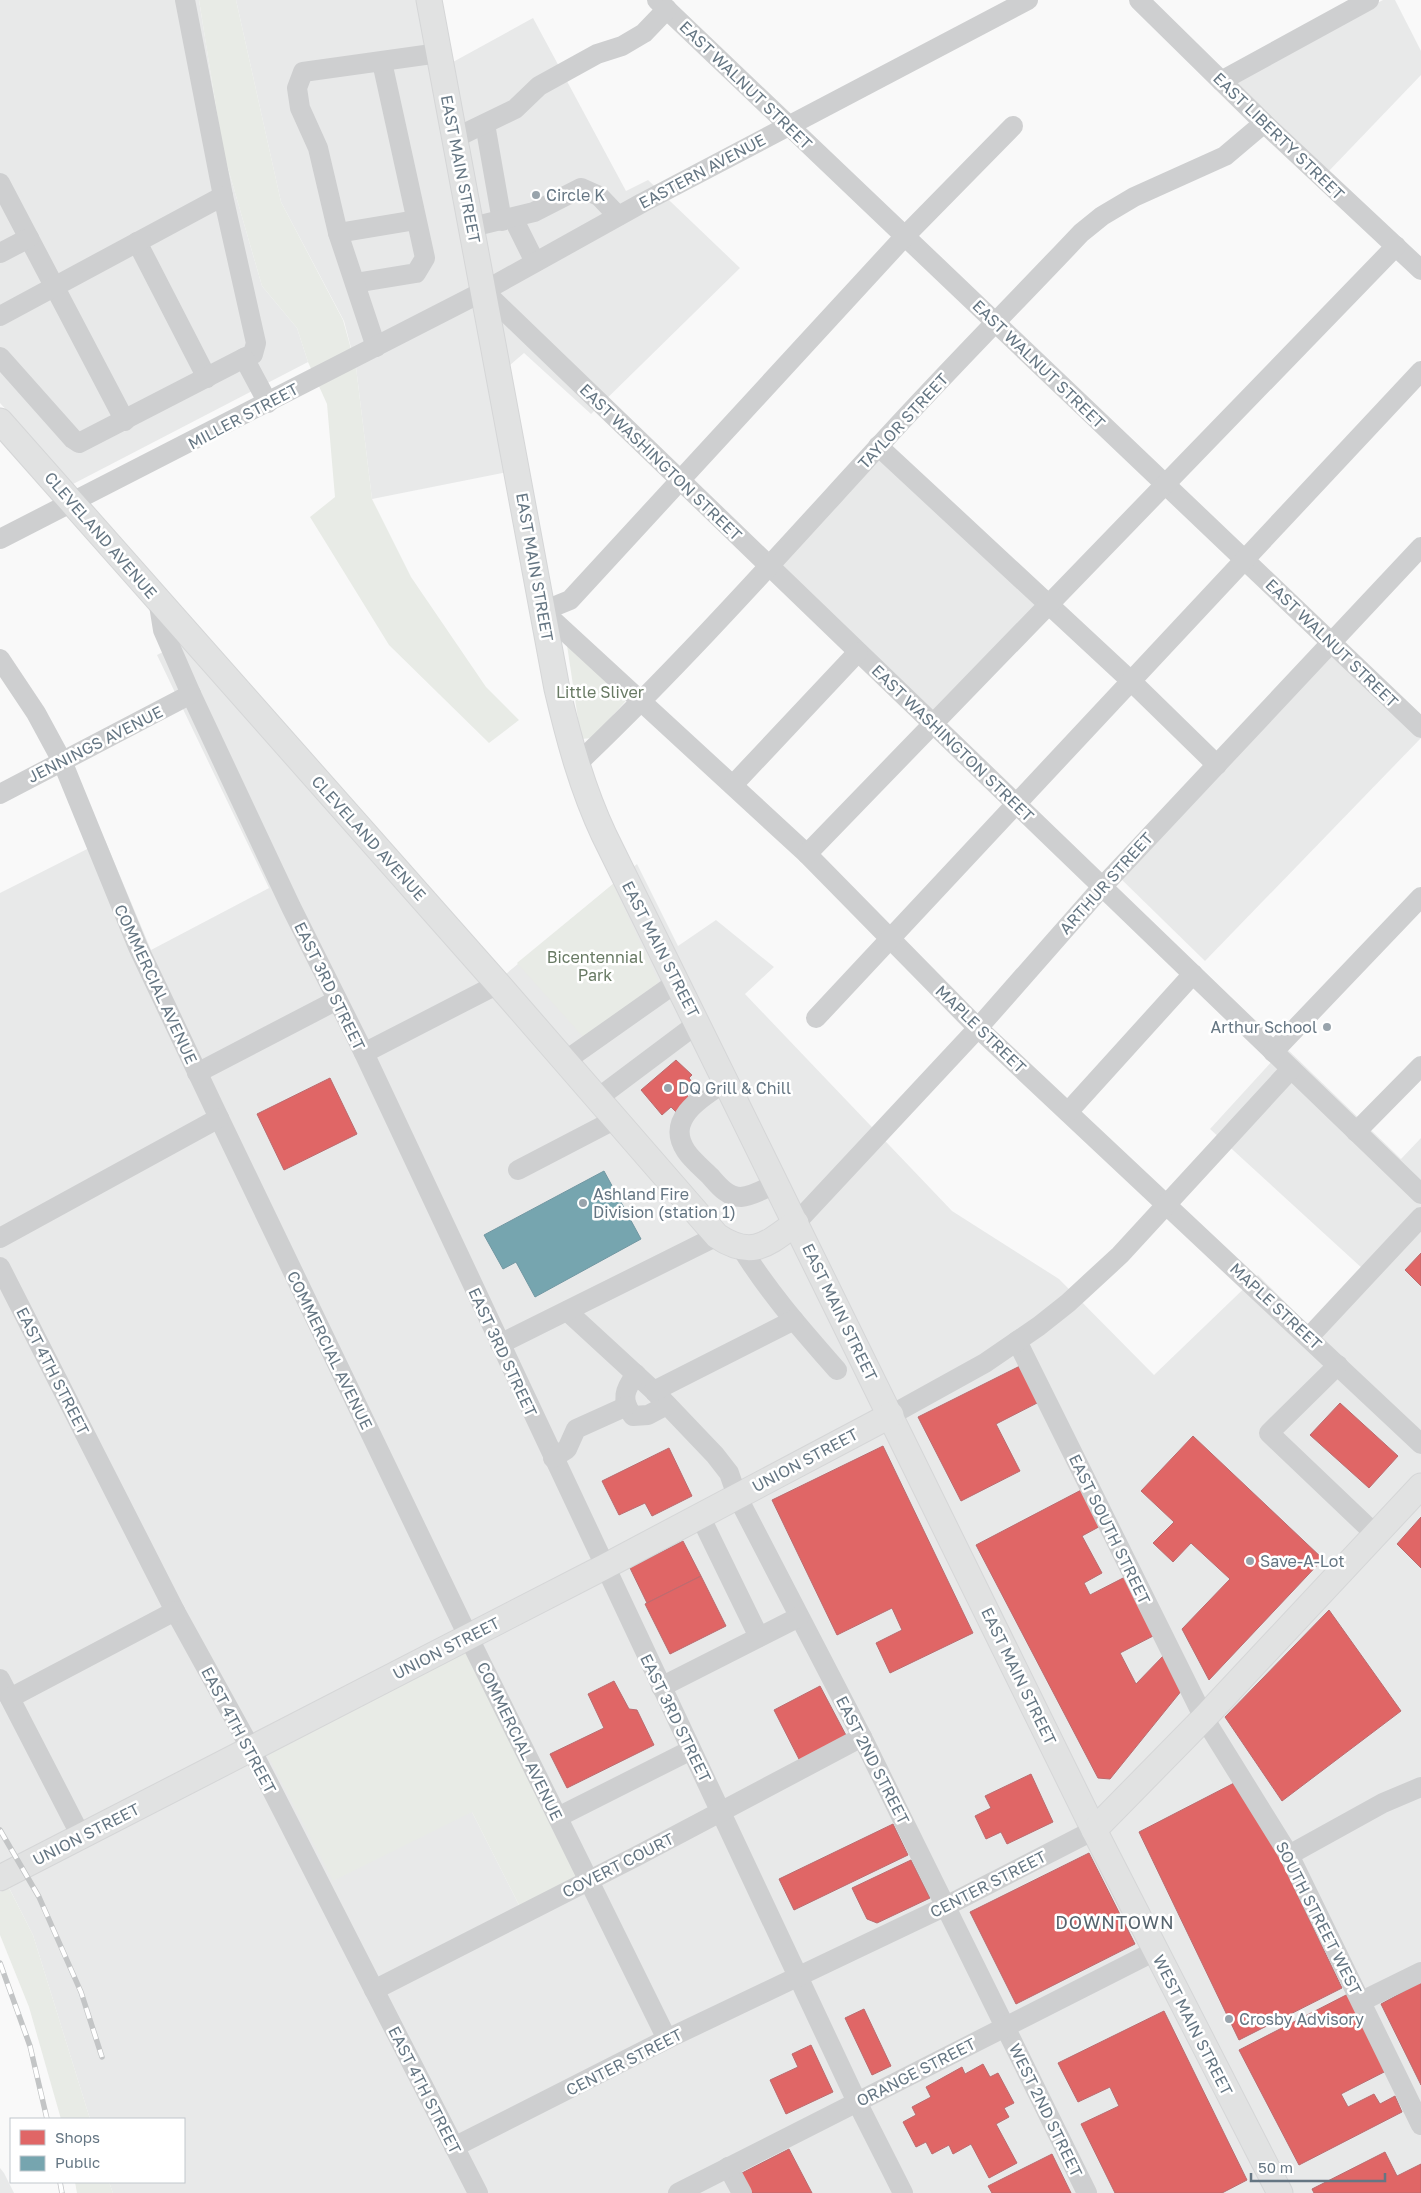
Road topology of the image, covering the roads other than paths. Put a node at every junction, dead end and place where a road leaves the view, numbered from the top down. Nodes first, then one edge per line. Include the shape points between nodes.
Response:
1 (185, 0) edge
2 (429, 0) edge
3 (1028, 0) edge
4 (1139, 0) edge
5 (1369, 0) edge
6 (662, 5) edge
7 (439, 53) junction
8 (382, 62) junction
9 (1221, 81) junction
10 (1264, 123) junction
11 (485, 124) junction
12 (788, 125) junction
13 (1013, 126) dead end
14 (455, 138) junction
15 (0, 183) edge
16 (223, 196) junction
17 (618, 216) junction
18 (416, 220) junction
19 (508, 220) junction
20 (472, 227) junction
21 (338, 233) junction
22 (904, 236) junction
23 (29, 238) junction
24 (137, 242) junction
25 (1396, 246) junction
26 (0, 253) edge
27 (535, 262) junction
28 (1421, 270) edge
29 (355, 283) junction
30 (54, 287) junction
31 (484, 291) junction
32 (0, 316) edge
33 (995, 322) junction
34 (376, 347) junction
35 (0, 357) edge
36 (244, 358) junction
37 (1421, 372) edge
38 (207, 378) junction
39 (268, 403) junction
40 (0, 421) edge
41 (125, 421) junction
42 (878, 446) junction
43 (682, 481) junction
44 (1165, 484) junction
45 (74, 502) junction
46 (0, 539) edge
47 (1421, 547) edge
48 (1245, 560) junction
49 (770, 567) junction
50 (158, 599) junction
51 (1049, 604) junction
52 (544, 611) junction
53 (1331, 642) junction
54 (858, 652) junction
55 (0, 658) edge
56 (1131, 681) junction
57 (191, 694) junction
58 (643, 701) junction
59 (933, 724) junction
60 (1421, 728) edge
61 (62, 761) junction
62 (1217, 764) junction
63 (576, 765) junction
64 (733, 785) junction
65 (0, 794) edge
66 (1017, 804) junction
67 (807, 854) junction
68 (1102, 887) junction
69 (1421, 897) edge
70 (891, 938) junction
71 (1193, 974) junction
72 (677, 982) junction
73 (498, 984) junction
74 (337, 1000) junction
75 (816, 1018) dead end
76 (698, 1023) junction
77 (978, 1028) junction
78 (1273, 1052) junction
79 (364, 1053) junction
80 (565, 1061) junction
81 (1421, 1066) edge
82 (1291, 1069) junction
83 (197, 1073) junction
84 (727, 1081) junction
85 (598, 1098) junction
86 (1068, 1112) junction
87 (219, 1118) junction
88 (616, 1119) junction
89 (1356, 1132) junction
90 (518, 1170) dead end
91 (777, 1183) junction
92 (1421, 1194) edge
93 (1167, 1204) junction
94 (1421, 1217) edge
95 (796, 1223) junction
96 (717, 1236) junction
97 (0, 1238) edge
98 (742, 1249) junction
99 (0, 1267) edge
100 (567, 1311) junction
101 (794, 1320) junction
102 (1309, 1337) junction
103 (1017, 1341) junction
104 (500, 1344) junction
105 (1338, 1365) junction
106 (837, 1370) dead end
107 (636, 1374) junction
108 (661, 1398) junction
109 (627, 1406) junction
110 (891, 1415) junction
111 (1421, 1444) edge
112 (553, 1458) junction
113 (1421, 1486) edge
114 (737, 1496) junction
115 (700, 1516) junction
116 (1375, 1534) junction
117 (604, 1567) junction
118 (175, 1611) junction
119 (799, 1617) junction
120 (468, 1636) junction
121 (759, 1637) junction
122 (0, 1679) edge
123 (661, 1687) junction
124 (10, 1698) junction
125 (1204, 1718) junction
126 (862, 1737) junction
127 (251, 1749) junction
128 (692, 1750) junction
129 (1421, 1787) edge
130 (722, 1812) junction
131 (558, 1817) junction
132 (1094, 1830) junction
133 (81, 1836) junction
134 (1289, 1855) junction
135 (0, 1878) edge
136 (588, 1880) junction
137 (946, 1906) junction
138 (1155, 1951) junction
139 (1421, 1972) edge
140 (799, 1977) junction
141 (374, 1990) junction
142 (1362, 2002) junction
143 (1005, 2027) junction
144 (667, 2039) junction
145 (857, 2102) junction
146 (1421, 2125) edge
147 (454, 2147) junction
148 (728, 2167) junction
149 (478, 2193) edge
150 (678, 2193) edge
151 (742, 2193) edge
152 (903, 2193) edge
153 (1087, 2193) edge
154 (1280, 2193) edge

1 - 16 street
2 - 7 main road, EAST MAIN STREET
3 - 12 street, EASTERN AVENUE
4 - 9 street, EAST LIBERTY STREET
5 - 9 street
6 - 11 street via 644,33 539,86 516,109
6 - 12 street, EAST WALNUT STREET
7 - 8 street
7 - 14 main road, EAST MAIN STREET
8 - 18 street
8 - 21 street via 303,72 297,88 300,108 318,148
9 - 10 street, EAST LIBERTY STREET
10 - 25 street, EAST LIBERTY STREET
10 - 33 street, TAYLOR STREET via 1226,156 1150,188 1102,216 1081,233
11 - 14 street
11 - 19 street
12 - 17 street, EASTERN AVENUE
12 - 22 street, EAST WALNUT STREET
13 - 22 street
14 - 20 main road, EAST MAIN STREET
15 - 23 street
16 - 24 street
16 - 36 street via 256,343 253,354
17 - 19 street via 598,196 581,188 534,212
17 - 27 street, EASTERN AVENUE
18 - 21 street
18 - 29 street via 425,258 416,273
19 - 20 street
19 - 27 street
20 - 31 main road, EAST MAIN STREET
21 - 29 street
22 - 33 street, EAST WALNUT STREET
22 - 43 street
23 - 26 street
23 - 30 street
24 - 30 street
24 - 38 street
25 - 28 street, EAST LIBERTY STREET
25 - 44 street
27 - 31 street, EASTERN AVENUE
29 - 34 street
30 - 32 street
30 - 41 street
31 - 34 street, MILLER STREET
31 - 43 street, EAST WASHINGTON STREET
31 - 52 main road, EAST MAIN STREET
33 - 42 street, TAYLOR STREET
33 - 44 street, EAST WALNUT STREET
34 - 39 street, MILLER STREET
35 - 41 street via 79,443
36 - 38 street
36 - 39 street
37 - 48 street
38 - 41 street
39 - 45 street, MILLER STREET
40 - 45 main road, CLEVELAND AVENUE
42 - 49 street, TAYLOR STREET
42 - 51 street
43 - 49 street, EAST WASHINGTON STREET
43 - 52 street via 570,600
44 - 48 street, EAST WALNUT STREET
44 - 51 street
45 - 46 street, MILLER STREET
45 - 50 main road, CLEVELAND AVENUE
47 - 53 street, ARTHUR STREET
48 - 53 street, EAST WALNUT STREET
48 - 56 street
49 - 54 street, EAST WASHINGTON STREET
49 - 58 street, TAYLOR STREET
50 - 57 street, EAST 3RD STREET via 163,630
50 - 73 main road, CLEVELAND AVENUE
51 - 56 street
51 - 59 street
52 - 58 street, MAPLE STREET
52 - 63 main road, EAST MAIN STREET via 557,689
53 - 60 street, EAST WALNUT STREET
53 - 62 street, ARTHUR STREET
54 - 59 street, EAST WASHINGTON STREET
54 - 64 street
55 - 61 street, COMMERCIAL AVENUE
56 - 62 street
56 - 66 street
57 - 61 street, JENNINGS AVENUE
57 - 74 street, EAST 3RD STREET
58 - 63 street, TAYLOR STREET
58 - 64 street, MAPLE STREET
59 - 66 street, EAST WASHINGTON STREET
59 - 67 street
61 - 65 street, JENNINGS AVENUE
61 - 83 street, COMMERCIAL AVENUE via 138,947
62 - 68 street, ARTHUR STREET
63 - 72 main road, EAST MAIN STREET via 604,835
64 - 67 street, MAPLE STREET
66 - 68 street, EAST WASHINGTON STREET
66 - 70 street
67 - 70 street, MAPLE STREET
68 - 71 street, EAST WASHINGTON STREET
68 - 77 street, ARTHUR STREET
69 - 78 street
70 - 75 street
70 - 77 street, MAPLE STREET
71 - 78 street, EAST WASHINGTON STREET
71 - 86 street
72 - 76 main road, EAST MAIN STREET
72 - 80 street
73 - 79 street
73 - 80 main road, CLEVELAND AVENUE
74 - 79 street, EAST 3RD STREET
74 - 83 street
76 - 84 main road, EAST MAIN STREET
76 - 85 street
77 - 86 street, MAPLE STREET
77 - 95 street, ARTHUR STREET
78 - 82 street, EAST WASHINGTON STREET
79 - 104 street, EAST 3RD STREET
80 - 85 main road, CLEVELAND AVENUE
81 - 89 street
82 - 89 street, EAST WASHINGTON STREET
82 - 93 street
83 - 87 street, COMMERCIAL AVENUE
84 - 91 main road, EAST MAIN STREET
84 - 91 street via 696,1100 682,1120 682,1141 686,1151 727,1193 739,1197 752,1195
85 - 88 main road, CLEVELAND AVENUE
86 - 93 street, MAPLE STREET
87 - 97 street
87 - 120 street, COMMERCIAL AVENUE
88 - 90 street
88 - 96 main road, CLEVELAND AVENUE
89 - 92 street, EAST WASHINGTON STREET
91 - 95 main road, EAST MAIN STREET
93 - 102 street, MAPLE STREET
93 - 103 street via 1120,1255 1068,1303
94 - 102 street
95 - 98 main road via 759,1248
95 - 110 main road, EAST MAIN STREET
96 - 98 main road, CLEVELAND AVENUE
96 - 100 street
98 - 101 street
99 - 118 street, EAST 4TH STREET
100 - 104 street
100 - 107 street, EAST 2ND STREET
101 - 106 street
101 - 108 street
102 - 105 street, MAPLE STREET
103 - 110 street via 985,1363
103 - 125 street, EAST SOUTH STREET
104 - 112 street, EAST 3RD STREET
105 - 111 street, MAPLE STREET
105 - 116 street via 1269,1433
107 - 108 street, EAST 2ND STREET
107 - 109 street via 626,1388
108 - 109 street via 639,1417 633,1416
108 - 114 street, EAST 2ND STREET via 729,1473
109 - 112 street via 576,1429 567,1449
110 - 114 main road, UNION STREET
110 - 132 main road, EAST MAIN STREET
112 - 117 street, EAST 3RD STREET
113 - 116 main road, CENTER STREET
114 - 115 main road, UNION STREET
114 - 119 street, EAST 2ND STREET
115 - 117 main road, UNION STREET
115 - 121 street
116 - 125 main road, CENTER STREET
117 - 120 main road, UNION STREET
117 - 123 street, EAST 3RD STREET
118 - 124 street
118 - 127 street, EAST 4TH STREET
119 - 121 street
119 - 126 street, EAST 2ND STREET
120 - 127 main road, UNION STREET
120 - 131 street, COMMERCIAL AVENUE
121 - 123 street
122 - 124 street
123 - 128 street, EAST 3RD STREET
124 - 133 street
125 - 132 main road, CENTER STREET
125 - 134 street, SOUTH STREET WEST
126 - 130 street, COVERT COURT
126 - 137 street, EAST 2ND STREET
127 - 133 main road, UNION STREET
127 - 141 street, EAST 4TH STREET
128 - 130 street, EAST 3RD STREET
128 - 131 street
129 - 134 street via 1383,1803
130 - 136 street, COVERT COURT
130 - 140 street, EAST 3RD STREET
131 - 136 street, COMMERCIAL AVENUE
132 - 137 street, CENTER STREET
132 - 138 main road, WEST MAIN STREET
133 - 135 main road, UNION STREET
134 - 142 street, SOUTH STREET WEST
136 - 141 street, COVERT COURT
136 - 144 street, COMMERCIAL AVENUE
137 - 140 street, CENTER STREET
137 - 143 street, EAST 2ND STREET
138 - 143 street, ORANGE STREET
138 - 154 main road, WEST MAIN STREET
139 - 142 street
140 - 144 street, CENTER STREET
140 - 145 street, EAST 3RD STREET
141 - 147 street, EAST 4TH STREET
142 - 146 street, SOUTH STREET WEST
143 - 145 street, ORANGE STREET
143 - 153 street, WEST 2ND STREET
144 - 147 street, CENTER STREET
145 - 148 street, ORANGE STREET
145 - 152 street, EAST 3RD STREET
147 - 149 street, EAST 4TH STREET
148 - 150 street, ORANGE STREET
148 - 151 street

